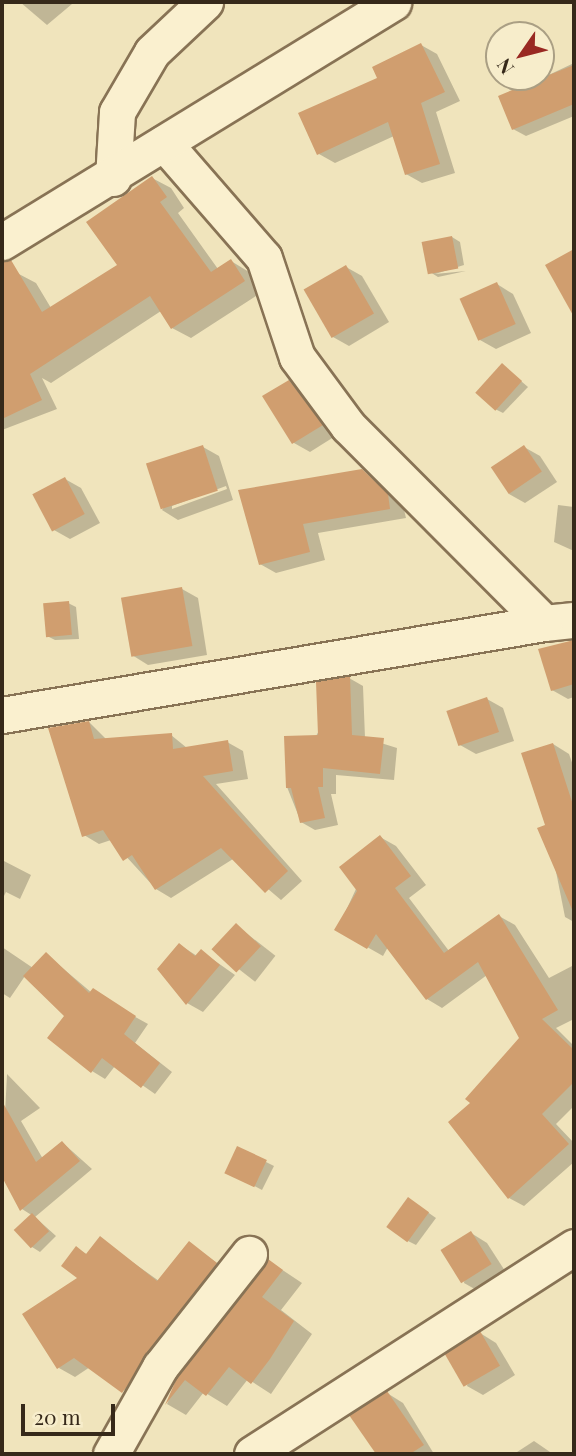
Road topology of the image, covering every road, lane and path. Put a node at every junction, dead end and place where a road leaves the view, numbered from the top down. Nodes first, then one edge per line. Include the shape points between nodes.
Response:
1 (205, 2) edge
2 (393, 2) edge
3 (164, 144) junction
4 (113, 178) junction
5 (2, 242) edge
6 (559, 621) edge
7 (2, 715) edge
8 (249, 1254) dead end
9 (570, 1258) edge
10 (111, 1454) edge
11 (252, 1454) edge

1 - 4 street via 152,52 117,112
2 - 3 street
3 - 4 street
3 - 6 street via 264,258 297,357 348,426
4 - 5 street
6 - 7 street
8 - 10 street via 160,1367
9 - 11 street

